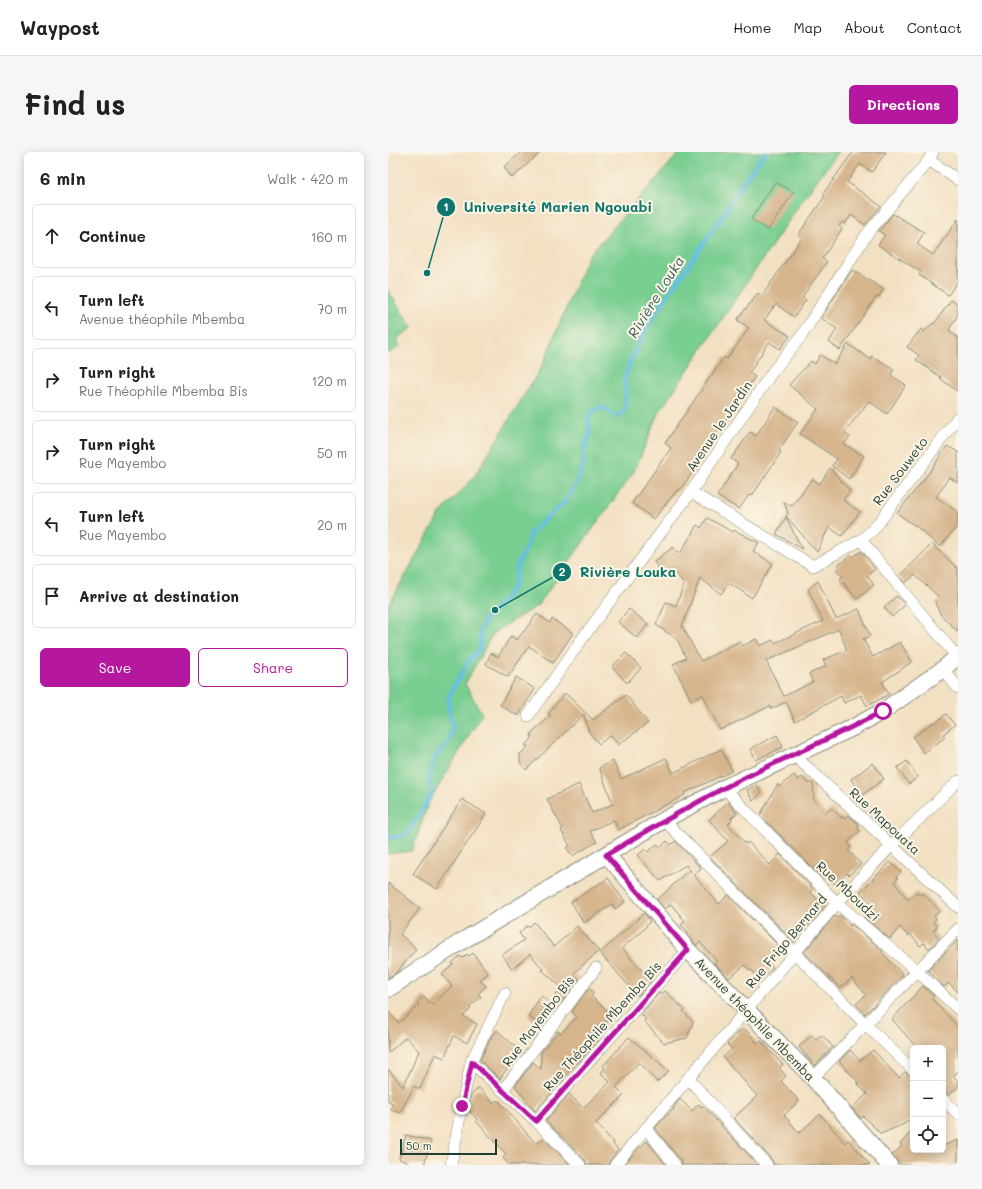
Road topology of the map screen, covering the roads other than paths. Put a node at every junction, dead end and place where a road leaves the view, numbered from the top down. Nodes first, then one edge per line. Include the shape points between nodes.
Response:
1 (931, 156) edge
2 (958, 180) edge
3 (958, 417) edge
4 (691, 492) junction
5 (861, 540) junction
6 (958, 657) edge
7 (943, 669) junction
8 (958, 688) edge
9 (528, 716) dead end
10 (794, 755) junction
11 (958, 781) edge
12 (724, 788) junction
13 (664, 820) junction
14 (891, 846) junction
15 (606, 855) junction
16 (836, 903) junction
17 (958, 907) edge
18 (958, 929) edge
19 (688, 950) junction
20 (795, 952) junction
21 (596, 968) dead end
22 (917, 971) junction
23 (388, 989) edge
24 (505, 993) dead end
25 (746, 1010) junction
26 (958, 1010) edge
27 (865, 1024) junction
28 (472, 1062) junction
29 (910, 1067) edge
30 (688, 1078) junction
31 (813, 1078) junction
32 (503, 1090) junction
33 (946, 1102) edge
34 (958, 1114) edge
35 (536, 1121) junction
36 (646, 1128) junction
37 (451, 1165) edge
38 (580, 1165) edge
39 (615, 1165) edge
40 (675, 1165) edge
41 (767, 1165) edge
42 (889, 1165) edge

1 - 2 street
1 - 4 street, Avenue le Jardin via 866,234 800,338 773,371
3 - 5 street, Rue Souweto via 894,504
4 - 5 street, Rue Souweto via 813,566
4 - 9 street, Avenue le Jardin
5 - 6 street
6 - 7 street
7 - 8 street
7 - 10 street via 883,711
10 - 12 street
10 - 14 street, Rue Mapouata
11 - 14 street, Rue Frigo Bernard
12 - 13 street
12 - 16 street, Rue Mboudzi
13 - 15 street
13 - 20 street
14 - 16 street, Rue Frigo Bernard
14 - 17 street, Rue Mapouata
15 - 19 street, Avenue théophile Mbemba
15 - 23 street
16 - 20 street, Rue Frigo Bernard
16 - 22 street, Rue Mboudzi
18 - 22 street
19 - 25 street, Avenue théophile Mbemba
19 - 35 street, Rue Théophile Mbemba Bis
20 - 25 street, Rue Frigo Bernard
20 - 27 street
21 - 32 street, Rue Mayembo Bis
22 - 26 street, Rue Mboudzi
22 - 27 street
24 - 28 street
25 - 30 street, Rue Frigo Bernard
25 - 31 street, Avenue théophile Mbemba
27 - 29 street
27 - 31 street
28 - 32 street
28 - 37 street
30 - 36 street, Rue Frigo Bernard
30 - 41 street
31 - 42 street, Avenue théophile Mbemba
32 - 35 street
33 - 34 street
35 - 38 street
36 - 39 street, Rue Frigo Bernard
36 - 40 street

